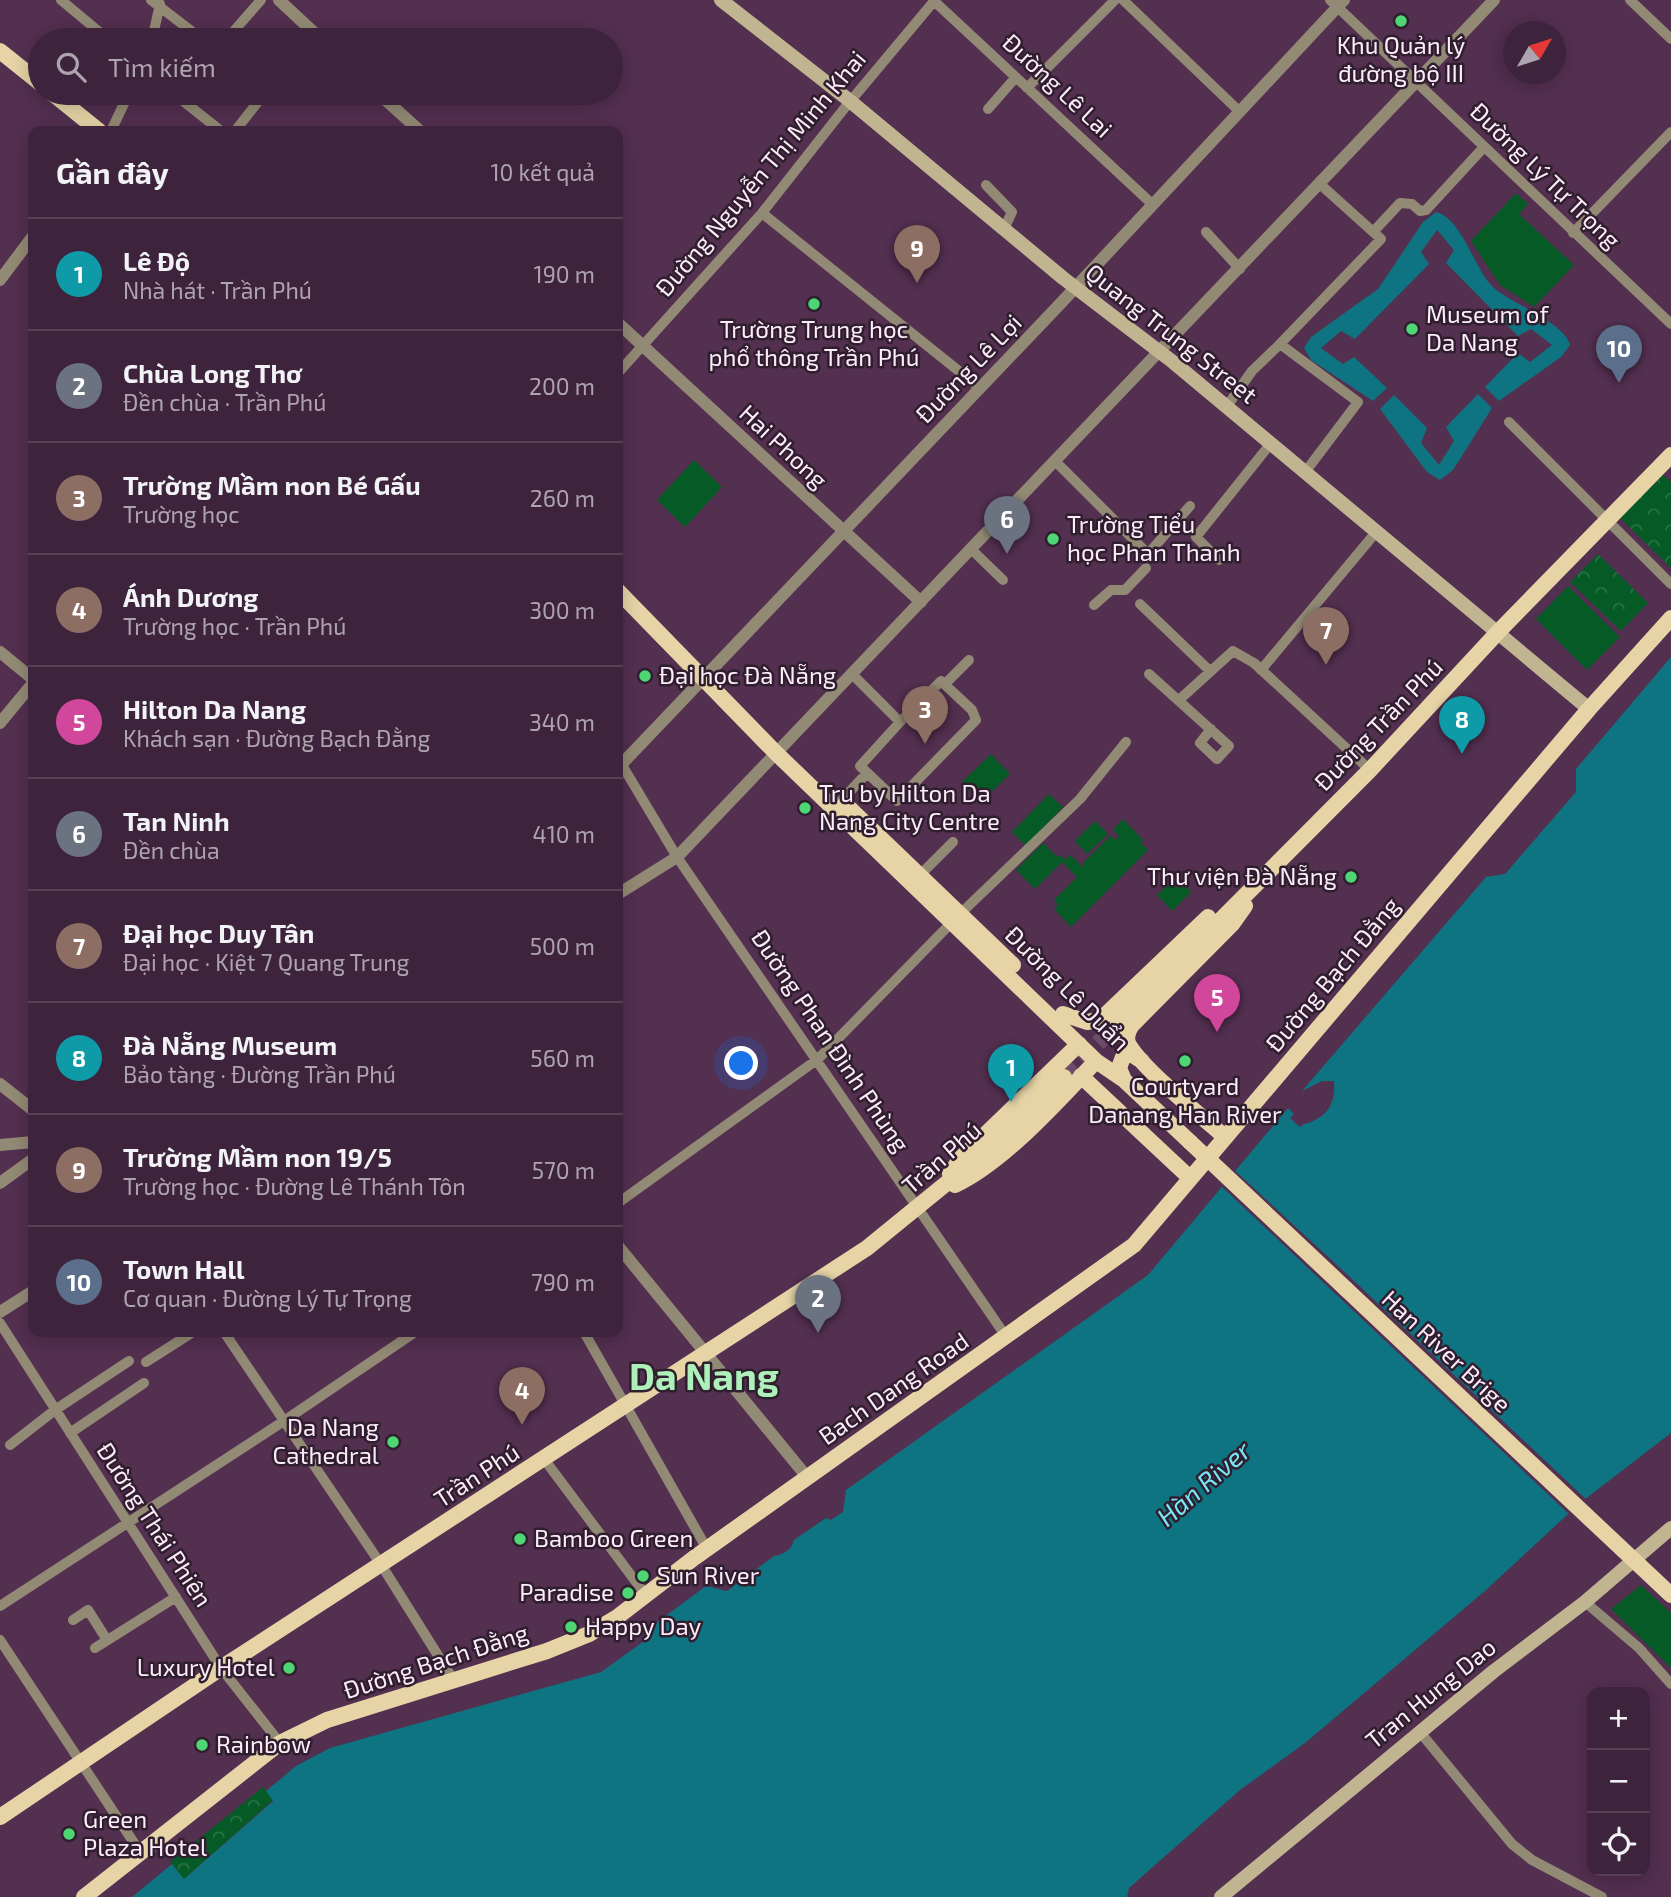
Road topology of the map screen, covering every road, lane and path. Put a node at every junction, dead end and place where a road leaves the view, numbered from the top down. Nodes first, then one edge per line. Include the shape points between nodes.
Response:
1 (61, 0) edge
2 (261, 0) edge
3 (279, 0) edge
4 (721, 0) edge
5 (934, 0) edge
6 (1115, 0) edge
7 (1123, 0) edge
8 (1494, 0) edge
9 (1630, 0) edge
10 (157, 2) edge
11 (1337, 2) edge
12 (95, 28) edge
13 (154, 28) edge
14 (188, 28) edge
15 (236, 28) edge
16 (306, 28) edge
17 (1671, 39) edge
18 (0, 51) edge
19 (28, 73) edge
20 (1016, 77) junction
21 (1418, 83) junction
22 (1027, 88) junction
23 (850, 101) junction
24 (67, 105) edge
25 (123, 105) edge
26 (188, 105) edge
27 (256, 105) edge
28 (392, 105) edge
29 (988, 109) dead end
30 (1240, 111) junction
31 (93, 126) edge
32 (113, 126) edge
33 (215, 126) edge
34 (239, 126) edge
35 (415, 126) edge
36 (1671, 132) edge
37 (1484, 147) junction
38 (1321, 185) junction
39 (986, 186) dead end
40 (1151, 203) junction
41 (762, 213) junction
42 (1004, 229) junction
43 (1374, 231) junction
44 (1206, 232) dead end
45 (1573, 233) junction
46 (28, 243) edge
47 (1240, 269) junction
48 (0, 280) edge
49 (1076, 288) junction
50 (1671, 324) edge
51 (623, 328) edge
52 (1280, 344) junction
53 (642, 346) junction
54 (1161, 352) junction
55 (623, 367) edge
56 (980, 388) junction
57 (1227, 406) junction
58 (1509, 422) dead end
59 (1271, 443) junction
60 (1671, 455) edge
61 (1056, 462) junction
62 (1306, 471) junction
63 (1191, 506) dead end
64 (1609, 521) junction
65 (844, 531) junction
66 (1377, 531) junction
67 (972, 550) junction
68 (1219, 560) dead end
69 (1146, 568) dead end
70 (1003, 580) dead end
71 (1671, 584) edge
72 (623, 595) edge
73 (920, 602) junction
74 (1140, 604) dead end
75 (1094, 605) dead end
76 (1671, 618) edge
77 (1499, 631) junction
78 (0, 652) edge
79 (969, 660) dead end
80 (1261, 670) junction
81 (1210, 671) junction
82 (1149, 674) dead end
83 (853, 676) junction
84 (28, 677) edge
85 (706, 677) junction
86 (943, 683) junction
87 (28, 687) edge
88 (1179, 700) junction
89 (1589, 709) junction
90 (900, 722) junction
91 (0, 723) edge
92 (1211, 729) dead end
93 (1126, 742) dead end
94 (781, 751) junction
95 (623, 764) edge
96 (1370, 770) junction
97 (623, 772) edge
98 (867, 772) junction
99 (841, 800) junction
100 (953, 842) dead end
101 (677, 857) junction
102 (1271, 869) junction
103 (920, 876) junction
104 (623, 891) edge
105 (956, 918) junction
106 (1060, 1018) junction
107 (1118, 1023) tunnel mouth
108 (1079, 1044) junction
109 (818, 1059) junction
110 (1096, 1061) junction
111 (1149, 1067) junction
112 (1062, 1070) junction
113 (1081, 1076) junction
114 (1124, 1080) junction
115 (0, 1084) edge
116 (28, 1106) edge
117 (1225, 1137) junction
118 (28, 1143) edge
119 (0, 1145) edge
120 (28, 1163) edge
121 (1190, 1178) junction
122 (0, 1184) edge
123 (934, 1196) junction
124 (623, 1199) edge
125 (918, 1209) junction
126 (623, 1252) edge
127 (28, 1295) edge
128 (0, 1312) edge
129 (0, 1323) edge
130 (184, 1337) edge
131 (227, 1337) edge
132 (408, 1337) edge
133 (587, 1337) edge
134 (1007, 1338) junction
135 (708, 1355) junction
136 (129, 1361) dead end
137 (146, 1362) dead end
138 (144, 1383) dead end
139 (627, 1405) junction
140 (55, 1410) junction
141 (284, 1422) junction
142 (70, 1433) junction
143 (10, 1445) dead end
144 (544, 1459) junction
145 (807, 1477) junction
146 (130, 1523) junction
147 (1671, 1528) edge
148 (707, 1549) junction
149 (382, 1566) junction
150 (645, 1594) junction
151 (1671, 1595) edge
152 (176, 1597) junction
153 (1586, 1602) junction
154 (0, 1606) edge
155 (73, 1620) dead end
156 (0, 1640) edge
157 (107, 1640) junction
158 (95, 1648) dead end
159 (221, 1668) junction
160 (454, 1681) junction
161 (1671, 1684) edge
162 (1420, 1732) junction
163 (281, 1743) junction
164 (82, 1762) junction
165 (0, 1817) edge
166 (140, 1852) junction
167 (84, 1897) edge
168 (1221, 1897) edge
169 (1602, 1897) edge

1 - 12 street
2 - 15 street
3 - 16 street
4 - 23 main road, Quang Trung Street
5 - 20 street, Đường Lê Lai
5 - 23 street, Đường Nguyễn Thị Minh Khai
6 - 22 street
7 - 30 street
8 - 21 street
9 - 17 street
10 - 13 street
10 - 14 street
11 - 21 street, Đường Lý Tự Trọng
11 - 30 street, Đường Lê Lợi
18 - 19 main road
20 - 22 street, Đường Lê Lai
20 - 29 street
21 - 37 street, Đường Lý Tự Trọng
21 - 38 street
22 - 40 street, Đường Lê Lai
23 - 41 street, Đường Nguyễn Thị Minh Khai
23 - 42 main road, Quang Trung Street
24 - 31 main road
25 - 32 street
26 - 33 street
27 - 34 street
28 - 35 street
30 - 40 street, Đường Lê Lợi
36 - 45 street
37 - 43 street via 1426,210 1400,203
37 - 45 street, Đường Lý Tự Trọng
38 - 43 street
38 - 47 street
39 - 42 street via 1012,212
40 - 49 street, Đường Lê Lợi
41 - 53 street, Đường Nguyễn Thị Minh Khai
41 - 56 street
42 - 49 main road, Quang Trung Street
43 - 52 street via 1380,241
44 - 47 street
45 - 50 street, Đường Lý Tự Trọng
46 - 48 street
47 - 54 street
49 - 54 main road, Quang Trung Street
49 - 56 street, Đường Lê Lợi
51 - 53 street, Hai Phong
52 - 57 street via 1252,371
52 - 62 street via 1358,402
53 - 55 street, Đường Nguyễn Thị Minh Khai
53 - 65 street, Hai Phong
54 - 57 main road, Quang Trung Street
54 - 61 street
56 - 65 street, Đường Lê Lợi
57 - 59 main road, Quang Trung Street
58 - 64 street
59 - 62 main road, Quang Trung Street
59 - 68 street via 1195,537
60 - 64 main road, Đường Trần Phú
61 - 63 street via 1148,554
61 - 67 street
62 - 66 main road, Quang Trung Street
64 - 71 street
64 - 77 main road, Đường Trần Phú
65 - 73 street, Hai Phong
65 - 85 street, Đường Lê Lợi via 794,589
66 - 77 main road, Quang Trung Street
66 - 80 street
67 - 70 street
67 - 73 street
69 - 75 street via 1125,590 1111,590
72 - 85 main road, Đường Lê Duẩn
73 - 83 street
74 - 81 street
76 - 89 main road, Đường Bạch Đằng
77 - 89 main road, Quang Trung Street
77 - 96 main road, Đường Trần Phú
78 - 84 street
79 - 86 street
80 - 81 street via 1233,650
80 - 96 street
81 - 88 street
82 - 88 street
83 - 90 street
83 - 94 street
85 - 94 main road, Đường Lê Duẩn
85 - 95 street, Đường Lê Lợi
86 - 90 street
86 - 98 street via 972,710 976,720 897,801
87 - 91 street
88 - 92 street
89 - 117 main road, Đường Bạch Đằng
90 - 98 street via 860,766
93 - 105 street via 1080,799
94 - 99 main road, Đường Lê Duẩn
94 - 101 street
94 - 105 main road, Đường Lê Duẩn
96 - 102 main road, Đường Trần Phú
97 - 101 street, Đường Phan Đình Phùng
98 - 99 street
99 - 103 main road, Đường Lê Duẩn
100 - 103 street
101 - 104 street
101 - 109 street, Đường Phan Đình Phùng
102 - 106 main road via 1215,910 1100,1020
102 - 107 main road, Đường Trần Phú
102 - 111 main road via 1233,923 1128,1030 1129,1045
103 - 105 main road, Đường Lê Duẩn
105 - 106 main road, Đường Lê Duẩn
105 - 109 street
106 - 108 main road, Đường Lê Duẩn
106 - 112 main road
106 - 114 main road, Đường Lê Duẩn via 1103,1054
108 - 110 main road, Đường Lê Duẩn
108 - 112 main road, Trần Phú
109 - 124 street
109 - 125 street, Đường Phan Đình Phùng
110 - 113 main road
110 - 114 main road, Đường Lê Duẩn
111 - 114 main road via 1137,1056 1127,1055 1119,1064
111 - 117 main road
112 - 123 main road, Trần Phú via 991,1147
113 - 121 main road
113 - 123 main road via 977,1175
114 - 151 main road, Han River Brige, bridge
115 - 116 street
117 - 121 main road, Đường Bạch Đằng
118 - 119 street
120 - 122 street
121 - 134 main road, Đường Bạch Đằng via 1134,1245
123 - 125 main road, Trần Phú
125 - 134 street, Đường Phan Đình Phùng
125 - 135 main road, Trần Phú
126 - 135 street
127 - 128 street
129 - 140 street, Đường Thái Phiên
130 - 137 street
131 - 141 street
132 - 141 street
133 - 139 street
134 - 145 main road, Bach Dang Road
135 - 139 main road, Trần Phú
135 - 145 street
136 - 140 street
138 - 142 street
139 - 144 main road, Trần Phú
139 - 148 street
140 - 142 street, Đường Thái Phiên
140 - 143 street
141 - 146 street
141 - 149 street
142 - 146 street, Đường Thái Phiên
144 - 149 main road, Trần Phú
144 - 150 street
145 - 148 main road, Đường Bạch Đằng
146 - 152 street, Đường Thái Phiên
146 - 154 street
147 - 153 main road, Tran Hung Dao
148 - 150 main road, Đường Bạch Đằng
149 - 159 main road, Trần Phú
149 - 160 street
150 - 160 main road, Đường Bạch Đằng via 589,1634
152 - 157 street
152 - 159 street, Đường Thái Phiên
153 - 161 street via 1639,1648
153 - 162 main road, Tran Hung Dao
155 - 157 street via 88,1610
156 - 164 street
157 - 158 street
159 - 163 street, Đường Thái Phiên
159 - 164 main road, Trần Phú
160 - 163 main road, Đường Bạch Đằng via 327,1720
162 - 168 main road, Tran Hung Dao
162 - 169 street via 1512,1844 1532,1860
163 - 166 main road, Đường Bạch Đằng
164 - 165 main road, Trần Phú
164 - 166 street
166 - 167 main road, Đường Bạch Đằng

